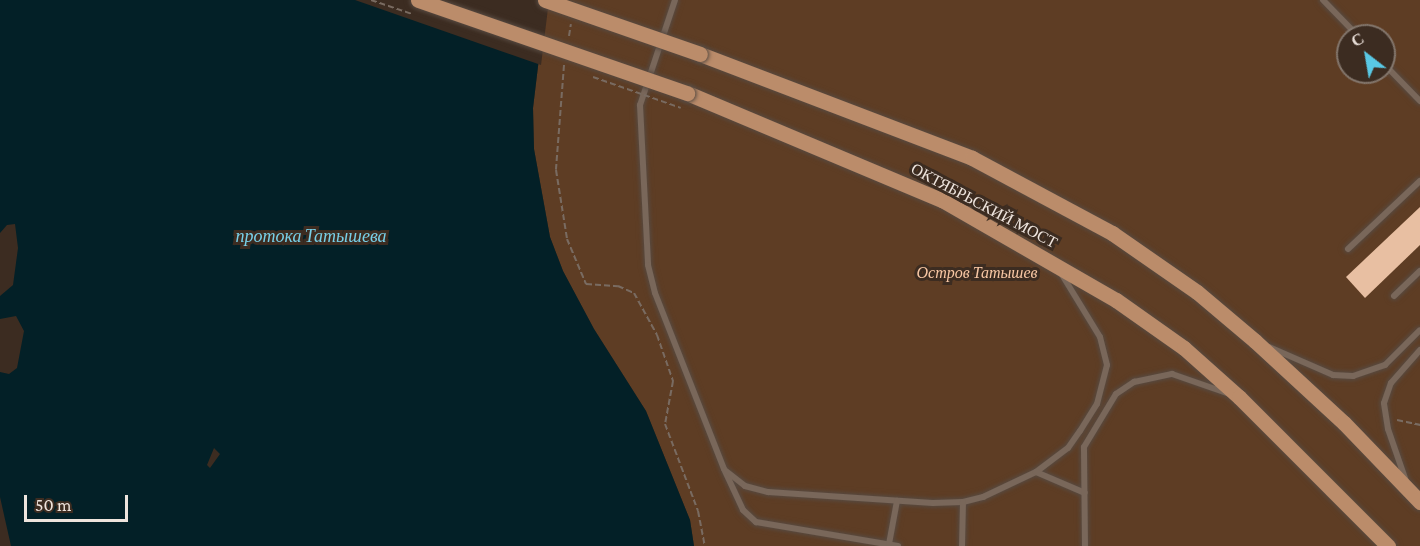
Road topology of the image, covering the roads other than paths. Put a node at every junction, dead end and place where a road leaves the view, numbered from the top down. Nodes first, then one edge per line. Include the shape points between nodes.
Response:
1 (418, 0) edge
2 (545, 0) edge
3 (675, 0) edge
4 (1323, 0) edge
5 (1346, 24) edge
6 (1396, 76) edge
7 (1420, 101) edge
8 (1420, 181) edge
9 (1348, 249) dead end
10 (1054, 263) junction
11 (1420, 271) edge
12 (1394, 296) dead end
13 (1420, 330) edge
14 (1255, 341) junction
15 (1420, 350) edge
16 (1239, 397) junction
17 (724, 469) junction
18 (1036, 472) junction
19 (1409, 490) junction
20 (1085, 493) junction
21 (897, 501) junction
22 (963, 502) junction
23 (1420, 502) edge
24 (889, 544) junction
25 (898, 546) edge
26 (962, 546) edge
27 (1085, 546) edge
28 (1388, 546) edge

1 - 10 main road, ОКТЯБРЬСКИЙ МОСТ, bridge via 687,93 942,200
2 - 14 main road, ОКТЯБРЬСКИЙ МОСТ, bridge via 700,54 972,158 1112,233 1197,292
3 - 17 lane via 640,105 648,265 655,294
4 - 5 lane
6 - 7 lane
8 - 9 lane
10 - 16 main road, ОКТЯБРЬСКИЙ МОСТ via 1184,348
10 - 18 lane via 1100,337 1107,365 1097,404 1080,430 1068,448
11 - 12 lane
13 - 14 lane via 1385,365 1353,376 1333,375
14 - 19 main road, ОКТЯБРЬСКИЙ МОСТ
15 - 19 lane via 1396,376 1384,403 1388,429
16 - 20 lane via 1172,374 1145,378 1123,388 1111,400 1086,442
16 - 28 main road, ОКТЯБРЬСКИЙ МОСТ
17 - 21 lane via 752,489
17 - 24 lane via 742,510 756,522
18 - 20 lane
18 - 22 lane
19 - 23 main road, ОКТЯБРЬСКИЙ МОСТ
20 - 27 lane
21 - 22 lane
21 - 24 lane
22 - 26 lane
24 - 25 lane

